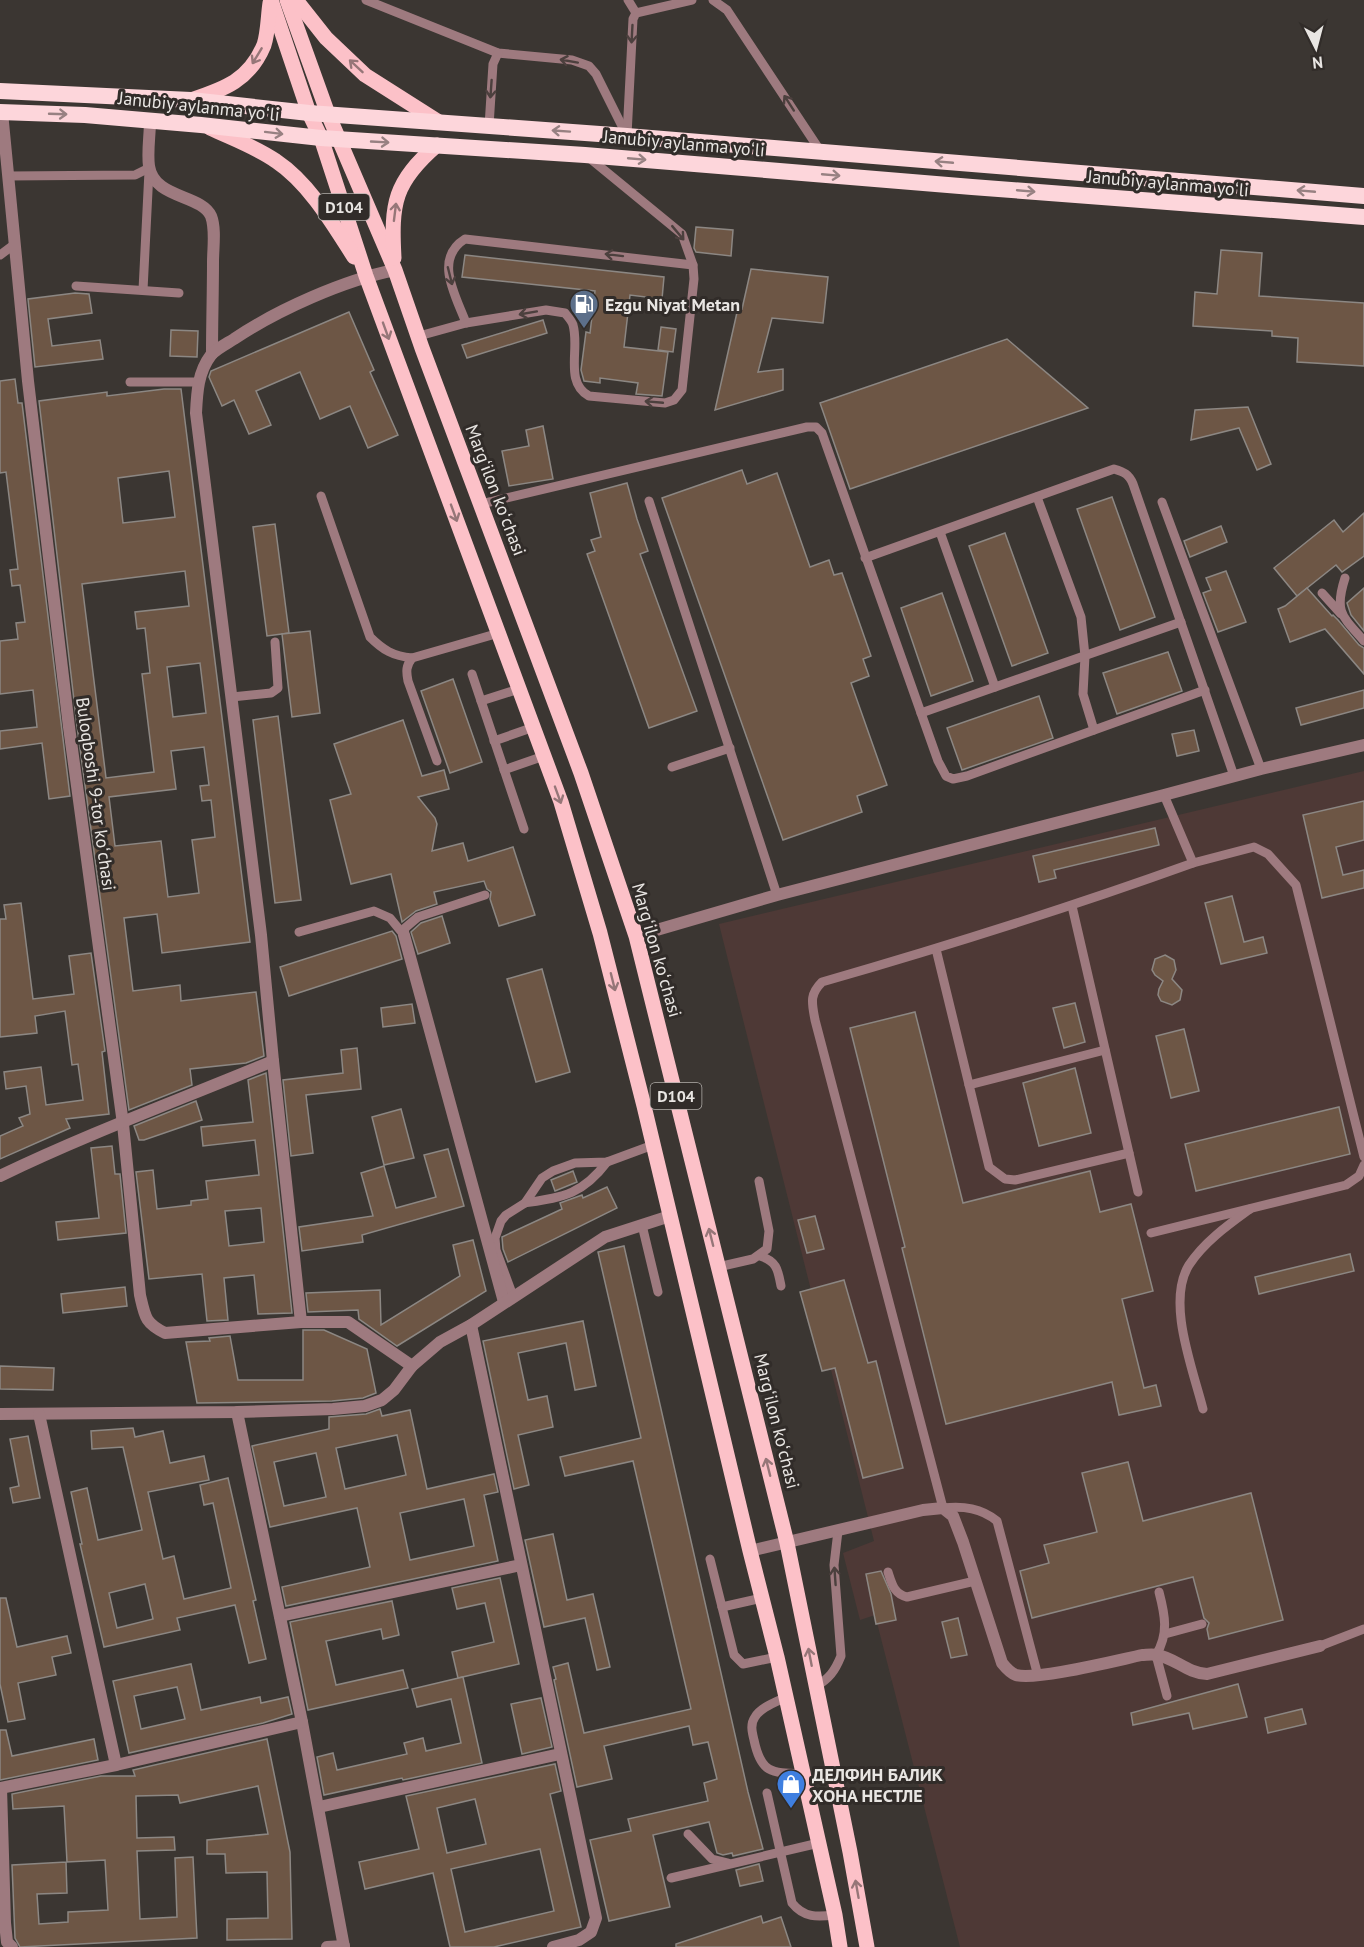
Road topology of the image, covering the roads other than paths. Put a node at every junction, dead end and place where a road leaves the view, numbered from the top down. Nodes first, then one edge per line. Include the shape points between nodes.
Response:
1 (271, 0) edge
2 (287, 0) edge
3 (296, 0) edge
4 (366, 0) edge
5 (628, 0) edge
6 (692, 0) edge
7 (713, 0) edge
8 (636, 14) junction
9 (498, 53) junction
10 (0, 91) edge
11 (191, 100) junction
12 (1, 112) edge
13 (309, 113) junction
14 (328, 114) junction
15 (150, 121) junction
16 (439, 122) junction
17 (201, 125) junction
18 (489, 126) junction
19 (627, 136) junction
20 (321, 138) junction
21 (338, 140) junction
22 (437, 145) junction
23 (821, 152) junction
24 (3, 154) edge
25 (585, 155) junction
26 (149, 168) junction
27 (8, 176) junction
28 (1364, 196) edge
29 (1364, 217) edge
30 (15, 244) junction
31 (0, 255) edge
32 (693, 265) junction
33 (395, 270) junction
34 (366, 276) junction
35 (76, 286) dead end
36 (143, 290) junction
37 (179, 293) dead end
38 (466, 323) junction
39 (419, 336) junction
40 (212, 354) junction
41 (130, 382) dead end
42 (198, 382) junction
43 (321, 496) dead end
44 (1037, 497) junction
45 (649, 501) dead end
46 (1162, 502) dead end
47 (481, 504) junction
48 (940, 532) junction
49 (865, 558) junction
50 (1345, 578) dead end
51 (1322, 593) dead end
52 (1341, 614) junction
53 (1181, 622) junction
54 (499, 633) junction
55 (1364, 641) edge
56 (275, 642) dead end
57 (1085, 656) junction
58 (412, 658) junction
59 (472, 674) dead end
60 (995, 687) junction
61 (519, 689) junction
62 (1205, 690) junction
63 (232, 697) junction
64 (481, 701) junction
65 (921, 713) junction
66 (534, 727) junction
67 (1094, 730) junction
68 (494, 741) junction
69 (1364, 745) edge
70 (730, 748) junction
71 (544, 756) junction
72 (436, 761) dead end
73 (672, 767) dead end
74 (1261, 769) junction
75 (504, 770) junction
76 (1234, 776) junction
77 (1164, 795) junction
78 (524, 829) dead end
79 (1193, 863) junction
80 (485, 894) dead end
81 (777, 895) junction
82 (1072, 906) junction
83 (298, 932) dead end
84 (404, 935) junction
85 (636, 936) junction
86 (936, 949) junction
87 (1105, 1050) junction
88 (273, 1061) junction
89 (969, 1085) junction
90 (123, 1124) junction
91 (653, 1145) junction
92 (1130, 1153) junction
93 (1364, 1157) edge
94 (607, 1162) junction
95 (1364, 1165) edge
96 (0, 1176) edge
97 (759, 1181) dead end
98 (1138, 1192) dead end
99 (525, 1203) junction
100 (1250, 1209) junction
101 (670, 1216) junction
102 (642, 1225) junction
103 (1151, 1233) dead end
104 (760, 1256) junction
105 (718, 1267) junction
106 (782, 1286) dead end
107 (658, 1292) dead end
108 (509, 1299) junction
109 (302, 1322) junction
110 (471, 1325) junction
111 (412, 1366) junction
112 (1203, 1409) dead end
113 (237, 1412) junction
114 (39, 1413) junction
115 (0, 1414) edge
116 (943, 1508) junction
117 (838, 1531) junction
118 (787, 1542) junction
119 (750, 1551) junction
120 (710, 1559) dead end
121 (520, 1565) junction
122 (888, 1572) dead end
123 (975, 1581) junction
124 (1159, 1592) dead end
125 (762, 1598) junction
126 (722, 1607) junction
127 (280, 1616) junction
128 (1202, 1624) dead end
129 (1364, 1629) edge
130 (1165, 1634) junction
131 (1320, 1646) joint
132 (1156, 1655) junction
133 (777, 1657) junction
134 (1038, 1676) junction
135 (816, 1687) junction
136 (1167, 1696) dead end
137 (786, 1697) junction
138 (302, 1722) junction
139 (560, 1754) junction
140 (116, 1765) junction
141 (804, 1774) junction
142 (0, 1788) edge
143 (767, 1793) dead end
144 (319, 1807) junction
145 (688, 1834) dead end
146 (819, 1843) junction
147 (781, 1852) junction
148 (730, 1863) junction
149 (671, 1878) dead end
150 (835, 1915) junction
151 (344, 1946) edge
152 (12, 1947) edge
153 (327, 1947) edge
154 (553, 1947) edge
155 (840, 1947) edge
156 (867, 1947) edge

1 -> 11 main road via 264,44 249,70 227,87
1 - 13 main road, D104
2 - 14 main road, Margʻilon koʻchasi / D104
16 -> 3 main road via 365,75 326,38
4 - 9 lane
5 - 8 lane
6 - 8 lane
23 -> 7 lane via 727,10
8 -> 19 lane via 632,25
9 -> 18 lane via 493,64
19 -> 9 lane via 589,66 572,60
10 - 11 highway, Janubiy aylanma yoʻli
11 - 13 highway, Janubiy aylanma yoʻli
12 -> 15 highway, Janubiy aylanma yoʻli
12 - 24 street, Buloqboshi 9-tor koʻchasi
13 - 14 highway, Janubiy aylanma yoʻli
13 - 20 main road, D104
14 - 16 highway, Janubiy aylanma yoʻli
14 - 21 main road, Margʻilon koʻchasi / D104
15 - 17 highway, Janubiy aylanma yoʻli
15 - 26 street
16 - 18 highway, Janubiy aylanma yoʻli
17 -> 20 highway, Janubiy aylanma yoʻli
17 - 34 main road via 276,161 329,217
19 -> 18 highway, Janubiy aylanma yoʻli
19 - 23 highway, Janubiy aylanma yoʻli
20 - 21 highway, Janubiy aylanma yoʻli
20 - 34 main road, D104
21 -> 22 highway, Janubiy aylanma yoʻli
21 - 33 main road, Margʻilon koʻchasi / D104
22 - 25 highway, Janubiy aylanma yoʻli
33 -> 22 main road via 395,206 402,183 419,160
28 -> 23 highway, Janubiy aylanma yoʻli
24 - 27 street, Buloqboshi 9-tor koʻchasi
25 -> 29 highway, Janubiy aylanma yoʻli
25 -> 32 lane via 682,234
26 - 27 lane via 135,175
26 - 36 lane
26 - 40 street via 172,194 197,203 212,218
27 - 30 street, Buloqboshi 9-tor koʻchasi
30 - 31 lane
30 - 90 street, Buloqboshi 9-tor koʻchasi via 69,728
32 -> 38 lane via 465,239 454,247 447,270
32 -> 38 lane via 682,390 674,400 665,403 589,396 581,391 576,382 573,324 565,313 546,310
33 - 34 street
33 - 39 main road, Margʻilon koʻchasi / D104
34 - 40 street via 278,313
34 -> 54 main road, D104
35 - 36 lane
36 - 37 lane
38 - 39 lane
39 - 47 main road, Margʻilon koʻchasi / D104
40 - 42 street
41 - 42 lane
42 - 63 street via 196,413
43 - 58 lane via 370,637 397,657
44 - 48 lane
44 - 53 lane via 1114,469 1130,476
44 - 57 lane via 1081,618
45 - 70 lane
46 - 74 lane
47 - 49 lane via 816,427 822,433
47 - 85 main road, Margʻilon koʻchasi / D104 via 581,773
48 - 49 lane
48 - 60 lane
49 - 65 lane
50 - 52 lane
51 - 52 lane
52 - 55 lane
53 - 57 lane
53 - 62 lane
54 - 58 lane
54 - 61 main road, D104
56 - 63 lane via 278,688 271,693
57 - 60 lane
57 - 67 lane via 1083,694
58 - 72 lane via 407,663 408,681
59 - 64 lane
60 - 65 lane
61 - 64 lane
61 - 66 main road, D104
62 - 67 lane
62 - 76 lane
63 - 88 street
64 - 68 lane
65 - 67 lane via 938,761 946,776 953,779
66 - 68 lane
66 - 71 main road, D104
68 - 75 lane
69 - 74 street
70 - 73 lane
70 - 81 lane
71 - 75 lane
71 -> 91 main road, D104 via 600,933
74 - 76 street
75 - 78 lane
76 - 77 street
77 - 79 lane
77 - 81 street
79 - 82 lane
79 - 93 lane via 1254,847 1268,854 1296,885
80 - 84 lane via 418,917 405,928
81 - 85 street
82 - 86 lane
82 - 87 lane
83 - 84 lane via 374,911 390,918
84 - 108 street
105 -> 85 main road, Margʻilon koʻchasi / D104
86 - 89 lane
86 - 116 lane via 822,982 813,990 812,1002
87 - 89 lane
87 - 92 lane
88 - 90 street
88 - 109 street
89 - 92 lane via 989,1167 1005,1179 1016,1180
90 - 96 street
90 - 109 street, Buloqboshi 9-tor koʻchasi via 141,1296 146,1319 152,1326 165,1333
91 - 94 lane
91 - 101 main road, D104
92 - 98 lane
94 - 99 lane via 577,1191
94 - 99 lane via 575,1163 553,1171 542,1178
95 - 100 lane via 1359,1176 1346,1185
97 - 104 lane via 769,1231 767,1249
99 - 108 lane via 506,1215 495,1238
100 - 103 lane
100 - 112 lane via 1200,1251 1188,1266 1182,1283 1179,1315
101 - 102 street
101 - 119 main road, D104
102 - 107 lane
102 - 108 street via 605,1237
104 - 105 lane
104 - 106 lane via 775,1264
118 -> 105 main road, Margʻilon koʻchasi / D104
108 - 110 street
109 - 111 street, Buloqboshi 9-tor koʻchasi via 348,1322
110 - 111 street via 440,1342
110 - 121 street
111 - 113 street via 394,1390 382,1400 364,1406
113 - 114 street
113 - 127 street
114 - 115 street
114 - 140 street
116 - 117 street
116 - 123 street via 953,1516
116 - 134 lane via 972,1508 997,1521
117 - 118 street
135 -> 117 lane via 837,1668 841,1656 834,1565
118 - 119 street
135 -> 118 main road, Margʻilon koʻchasi / D104
119 - 125 main road, D104
120 - 126 lane
121 - 127 street
121 - 139 street
122 - 123 lane via 894,1590 907,1597
123 - 134 street via 1002,1663 1017,1676
124 - 130 lane via 1166,1619
125 - 126 lane
125 - 133 main road, D104
126 - 133 lane via 738,1661 743,1664
127 - 138 street
128 - 130 lane
129 - 131 lane
130 - 132 lane
131 - 132 street via 1207,1674 1195,1673
132 - 134 street
132 - 136 lane
133 - 137 main road, D104
156 -> 135 main road, Margʻilon koʻchasi / D104
137 - 141 main road, D104
137 - 141 lane via 754,1718 751,1728 757,1757 770,1770
138 - 140 street
138 - 144 street
139 - 144 street
139 - 154 street via 596,1918 591,1932 579,1940
140 - 142 street
141 - 146 main road, D104
142 - 152 street via 5,1923 7,1942
143 - 147 lane
144 - 151 street
145 - 148 lane via 712,1859
146 - 147 lane
146 - 150 main road, D104
147 - 148 lane
147 - 150 lane via 797,1910 808,1916
148 - 149 lane
150 - 155 main road, D104
151 - 153 street

